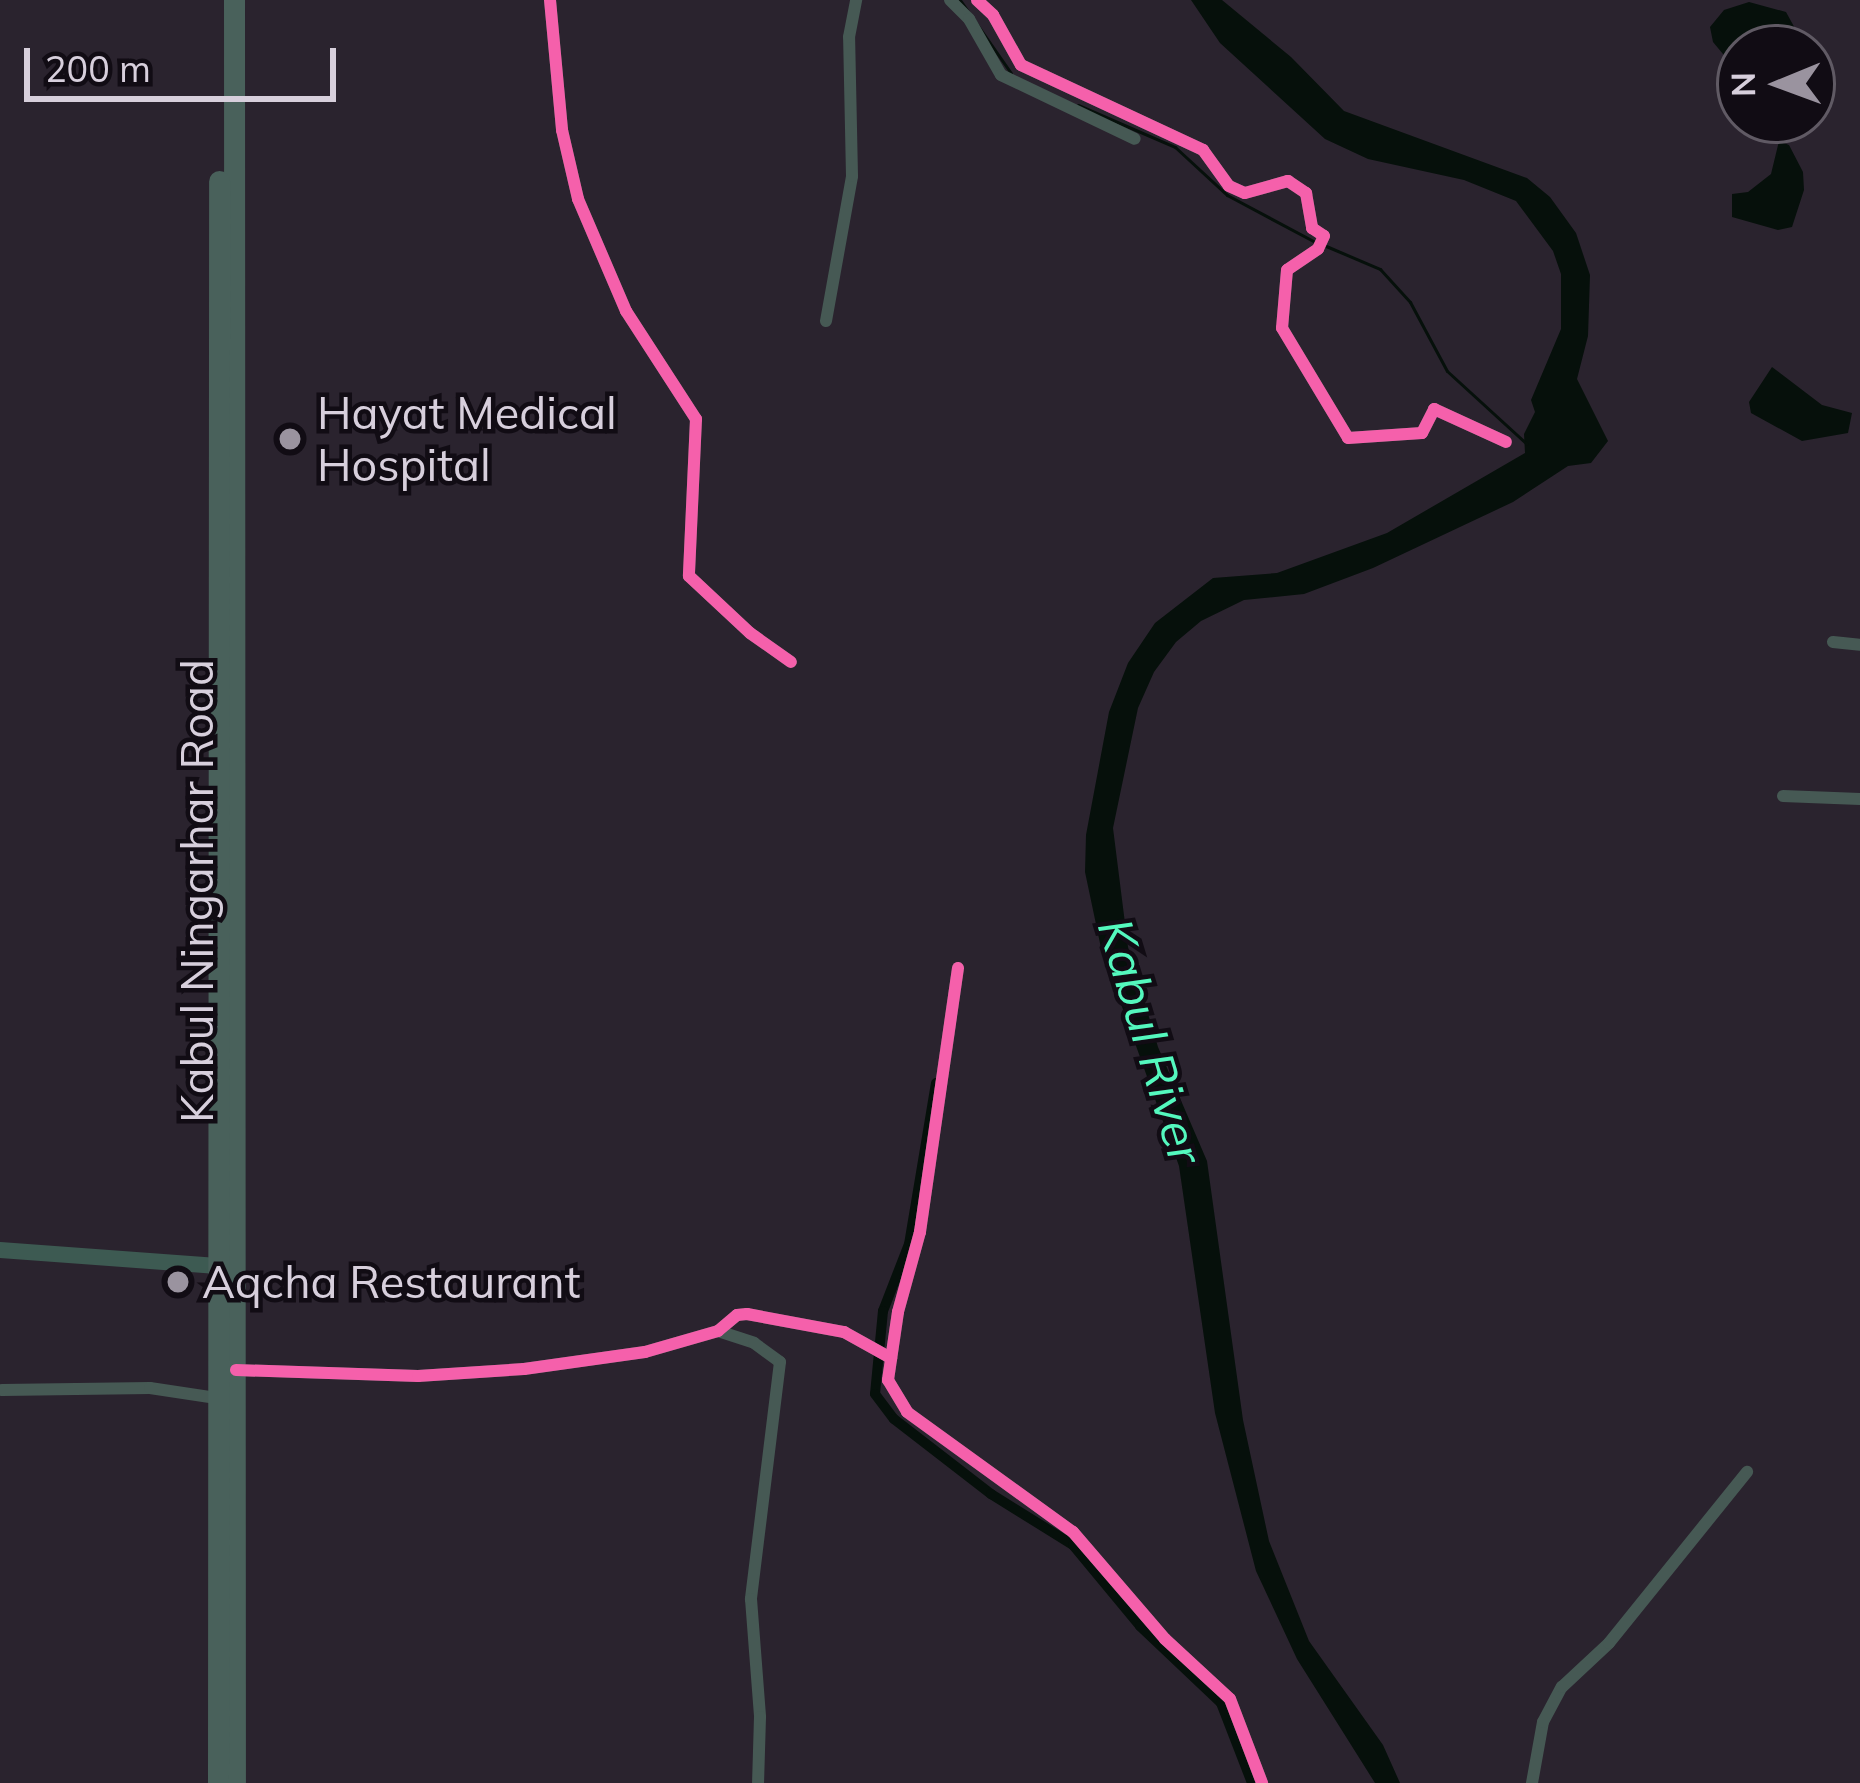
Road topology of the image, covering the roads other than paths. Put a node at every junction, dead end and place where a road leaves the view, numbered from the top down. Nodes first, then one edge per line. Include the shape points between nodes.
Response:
1 (219, 0) edge
2 (234, 0) edge
3 (550, 0) edge
4 (856, 0) edge
5 (950, 0) edge
6 (985, 7) edge
7 (226, 78) junction
8 (1135, 139) dead end
9 (826, 321) dead end
10 (1506, 442) dead end
11 (228, 551) junction
12 (1833, 642) dead end
13 (1860, 645) edge
14 (791, 662) dead end
15 (1783, 796) dead end
16 (1860, 799) edge
17 (958, 968) dead end
18 (0, 1250) edge
19 (217, 1266) junction
20 (722, 1326) junction
21 (891, 1358) junction
22 (236, 1370) junction
23 (2, 1390) edge
24 (216, 1398) junction
25 (1747, 1472) dead end
26 (227, 1639) junction
27 (218, 1783) edge
28 (236, 1783) edge
29 (758, 1783) edge
30 (1262, 1783) edge
31 (1532, 1783) edge

1 - 7 highway, Kabul Ningarhar Road
2 - 7 highway, Kabul Ningarhar Road
3 - 14 street via 562,130 578,199 626,311 696,419 689,576
4 - 9 street via 849,37 852,176
5 - 8 street via 1001,75
6 - 10 street via 1021,65 1203,150 1229,186 1244,193 1288,181 1306,193 1321,243 1287,269 1282,328 1348,438 1422,433 1434,409
7 - 11 highway, Kabul Ningarhar Road
11 - 19 highway, Kabul Ningarhar Road
11 - 22 highway, Kabul Ningarhar Road
12 - 13 street
15 - 16 street
17 - 21 street via 920,1232
18 - 19 main road
19 - 24 highway, Kabul Ningarhar Road
20 - 21 street via 747,1314 815,1324
20 - 22 street via 645,1352 503,1371
20 - 29 street via 781,1362 751,1599
21 - 30 street via 888,1380 907,1412 1073,1532 1166,1640 1230,1699
22 - 26 highway, Kabul Ningarhar Road
23 - 24 street via 150,1388
24 - 26 highway, Kabul Ningarhar Road
25 - 31 street via 1598,1655 1562,1687 1543,1722
26 - 27 highway, Kabul Ningarhar Road
26 - 28 highway, Kabul Ningarhar Road

